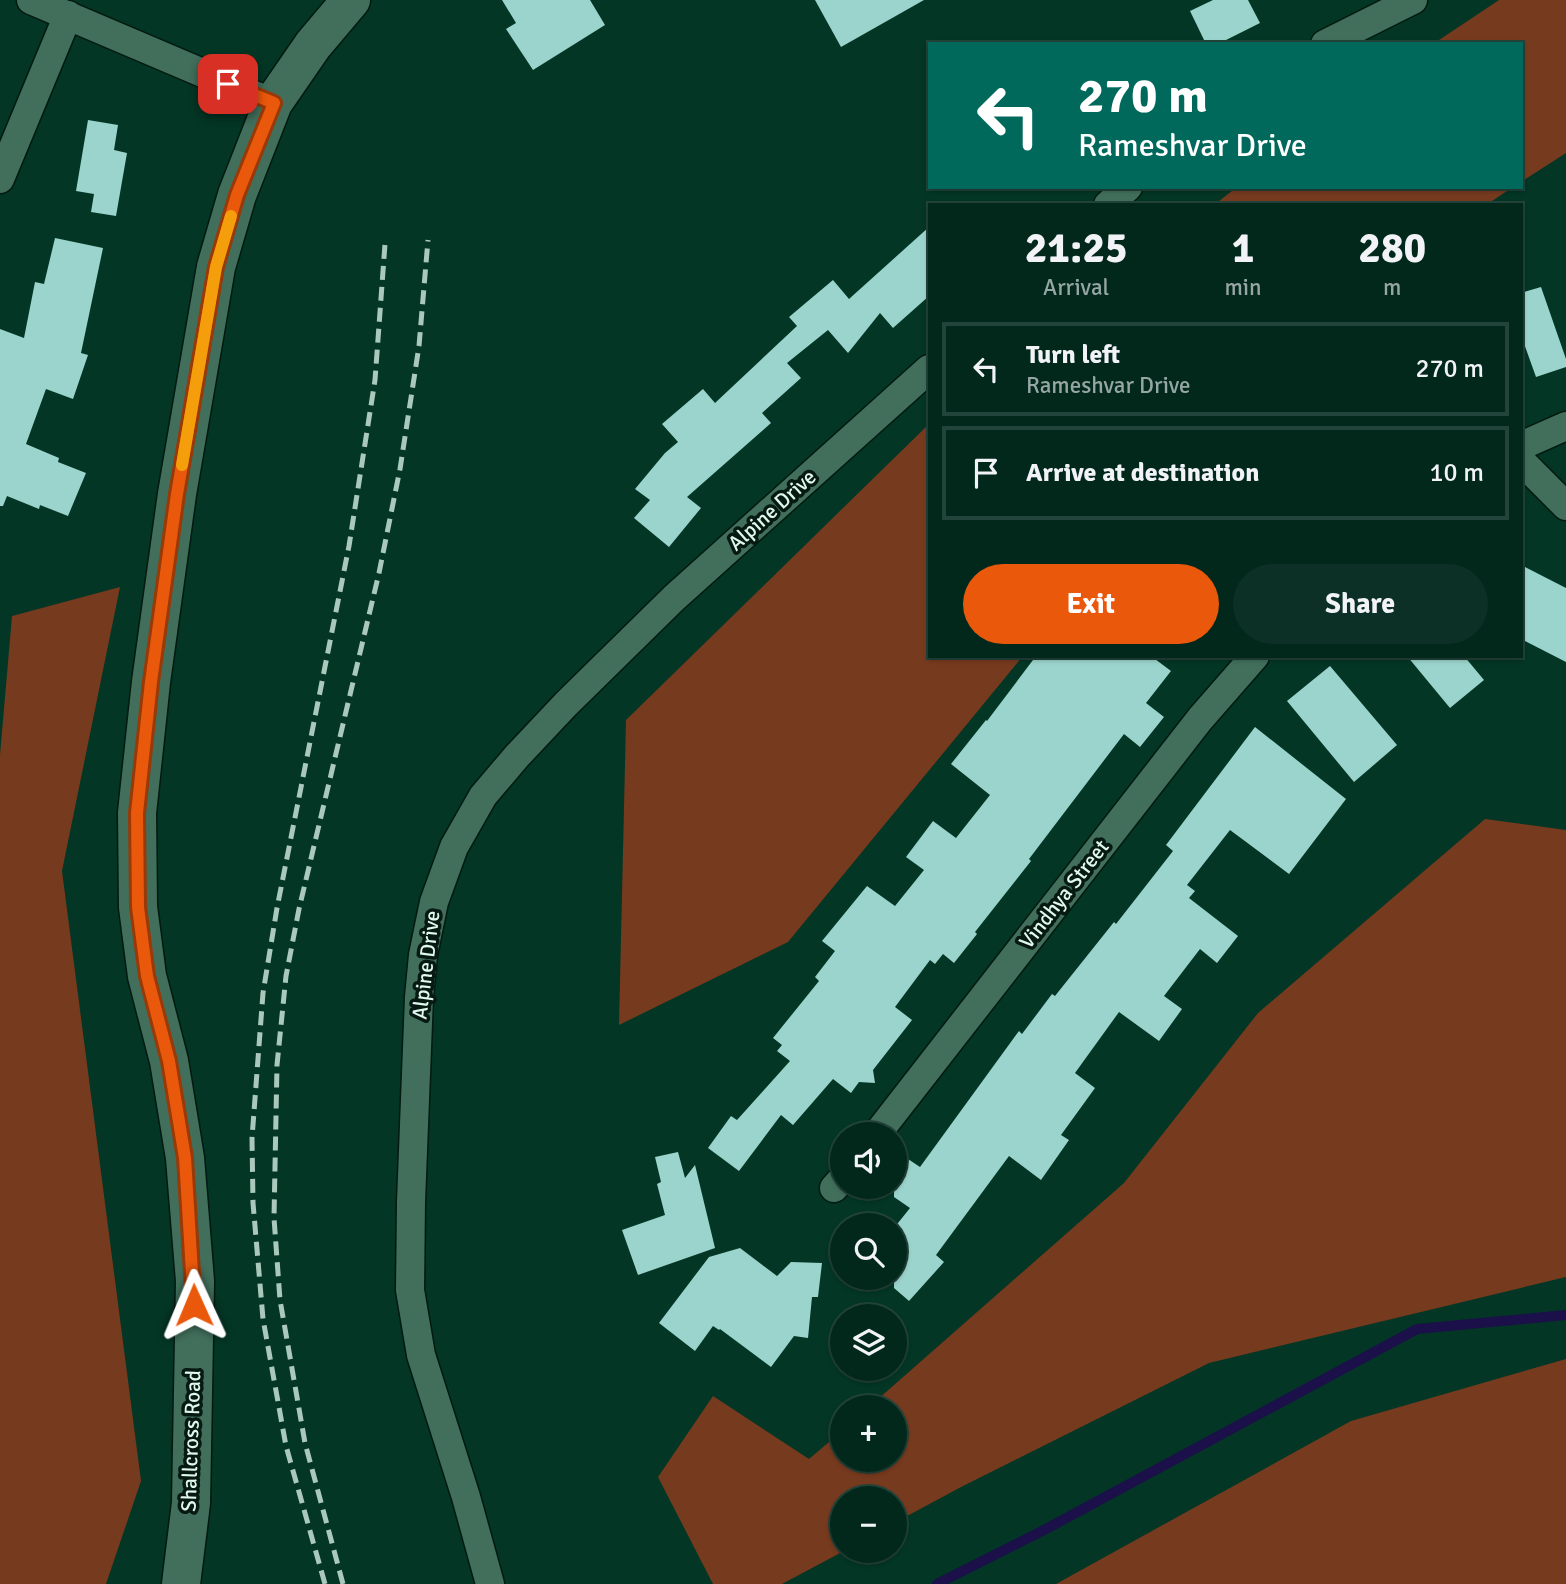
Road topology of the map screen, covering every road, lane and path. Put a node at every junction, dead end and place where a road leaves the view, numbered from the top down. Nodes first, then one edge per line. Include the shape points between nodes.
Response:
1 (31, 0) edge
2 (351, 0) edge
3 (1413, 0) edge
4 (68, 15) junction
5 (1329, 42) edge
6 (274, 103) junction
7 (0, 179) edge
8 (1126, 189) edge
9 (1110, 203) edge
10 (928, 370) edge
11 (1566, 426) edge
12 (1523, 445) edge
13 (1523, 463) edge
14 (1566, 506) edge
15 (1253, 658) edge
16 (886, 1122) edge
17 (181, 1584) edge
18 (490, 1584) edge

1 - 4 street
2 - 6 street, Shallcross Road
3 - 5 street
4 - 6 street
4 - 7 street
6 - 17 street, Shallcross Road via 237,195 216,267 177,494 137,813 138,907 147,976 169,1061 185,1158 194,1281 191,1503
8 - 9 street
10 - 18 street, Alpine Drive via 674,598 517,756 483,796 454,847 434,902 419,997 410,1290 421,1356
11 - 12 street
13 - 14 street
15 - 16 street, Vindhya Street

